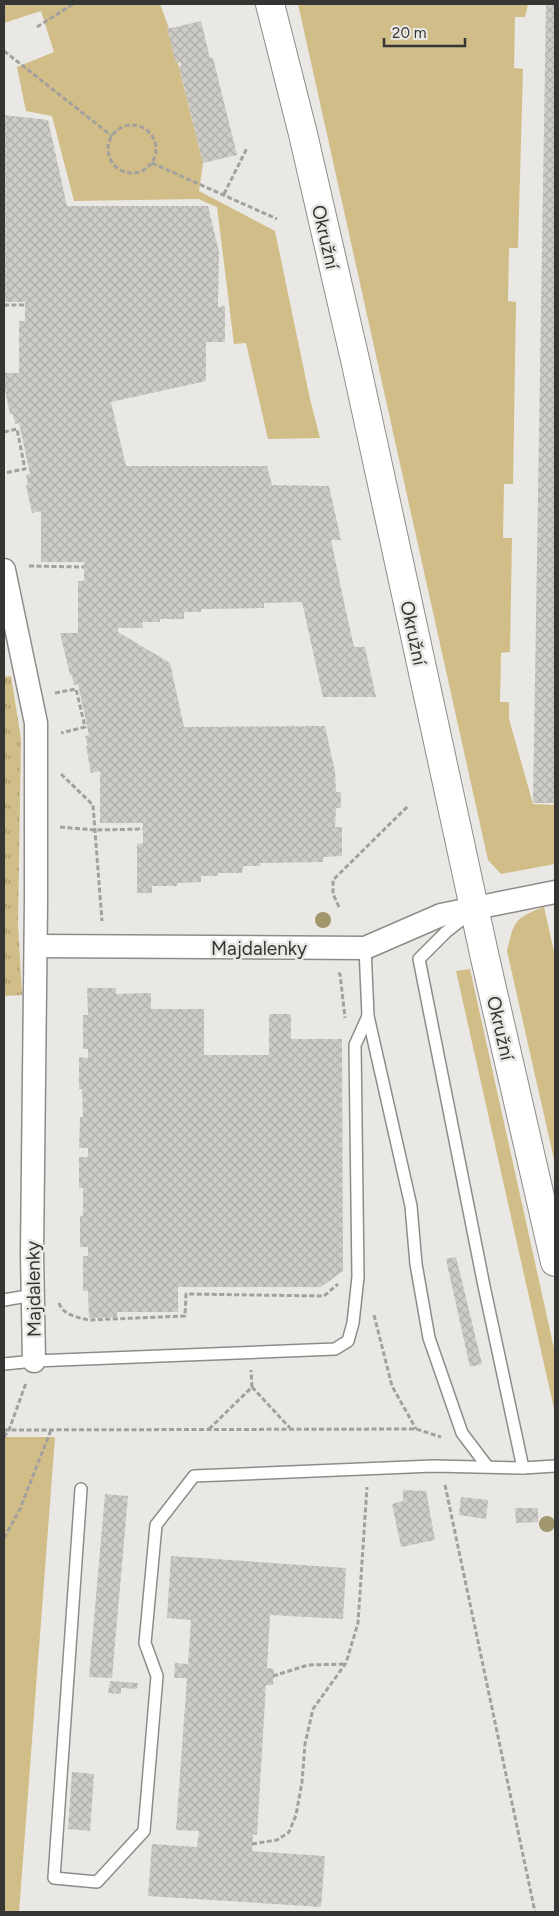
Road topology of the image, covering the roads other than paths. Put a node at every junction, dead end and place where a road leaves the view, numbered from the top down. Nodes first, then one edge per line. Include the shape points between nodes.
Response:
1 (270, 4) edge
2 (12, 568) edge
3 (555, 892) edge
4 (474, 910) junction
5 (36, 946) junction
6 (365, 948) junction
7 (368, 1016) junction
8 (555, 1262) edge
9 (33, 1295) junction
10 (4, 1300) edge
11 (34, 1361) junction
12 (4, 1364) edge
13 (487, 1466) junction
14 (555, 1466) edge
15 (523, 1468) junction
16 (82, 1489) dead end

1 - 4 street, Okružní via 356,364
2 - 5 street, Majdalenky via 36,723
3 - 4 street, Majdalenky
4 - 6 street, Majdalenky via 440,916
4 - 8 street, Okružní
4 - 15 lane via 419,959
5 - 6 street, Majdalenky
5 - 9 street, Majdalenky
6 - 7 lane
7 - 11 lane via 355,1046 358,1277 348,1341 335,1349
7 - 13 lane via 411,1206 416,1264 429,1338 462,1432
9 - 10 lane
9 - 11 street, Majdalenky
11 - 12 lane
13 - 15 lane
13 - 16 lane via 194,1476 156,1525 145,1644 157,1676 144,1831 97,1882 54,1878
14 - 15 lane

